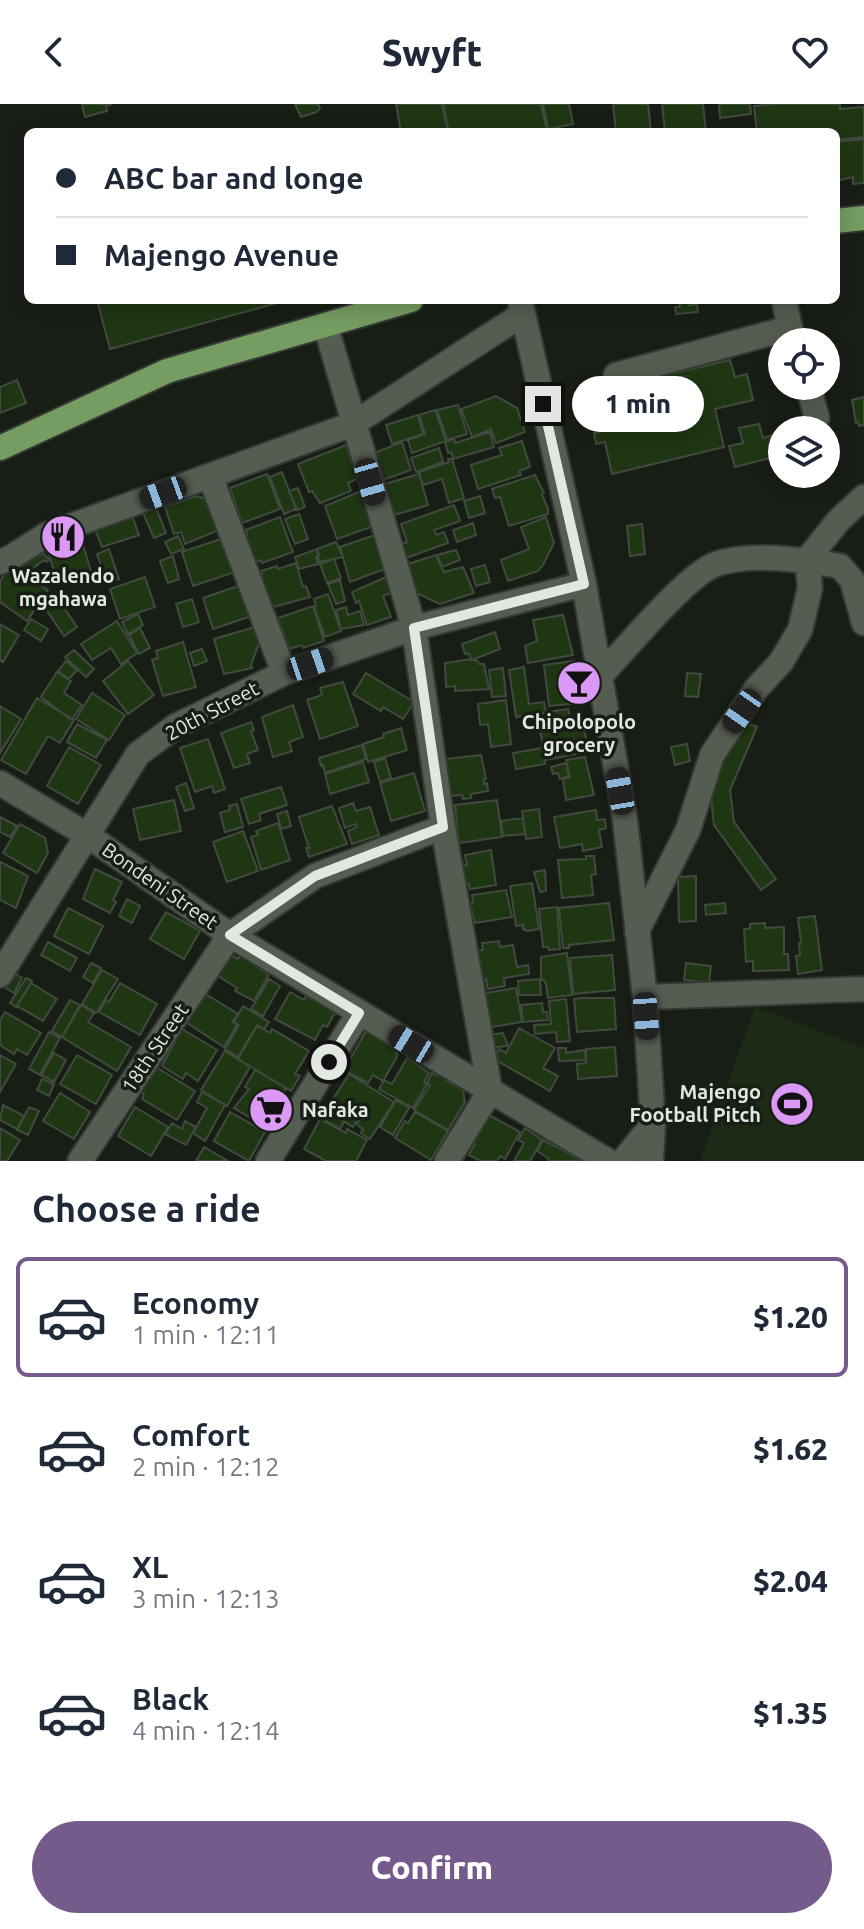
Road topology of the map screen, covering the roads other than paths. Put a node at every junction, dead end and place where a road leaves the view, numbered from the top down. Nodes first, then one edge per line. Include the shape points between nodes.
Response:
1 (864, 218) edge
2 (840, 221) edge
3 (398, 304) edge
4 (785, 304) edge
5 (521, 307) edge
6 (326, 327) junction
7 (790, 328) edge
8 (768, 340) edge
9 (616, 375) dead end
10 (353, 424) junction
11 (0, 448) edge
12 (210, 476) junction
13 (864, 497) edge
14 (807, 560) junction
15 (0, 562) edge
16 (584, 584) junction
17 (864, 623) edge
18 (414, 628) junction
19 (284, 673) junction
20 (600, 676) junction
21 (0, 783) edge
22 (443, 827) junction
23 (87, 835) junction
24 (637, 931) junction
25 (230, 935) junction
26 (0, 975) edge
27 (864, 989) edge
28 (645, 997) junction
29 (359, 1013) junction
30 (490, 1091) junction
31 (653, 1124) junction
32 (80, 1161) edge
33 (268, 1161) edge
34 (447, 1161) edge
35 (608, 1161) edge
36 (623, 1161) edge
37 (651, 1161) edge

1 - 2 main road
3 - 6 main road
4 - 7 street
5 - 10 street
5 - 16 street
6 - 10 street
6 - 11 main road via 167,371
8 - 9 street
10 - 12 street
10 - 18 street
12 - 15 street via 46,535
12 - 19 street
13 - 14 street
14 - 17 street via 840,566 852,580
14 - 20 street via 715,564 693,578
14 - 24 street via 810,588 800,630 712,755 688,830
16 - 18 street, 20th Street
16 - 20 street
18 - 19 street, 20th Street
18 - 22 street
19 - 23 street, 20th Street via 176,726 138,754
20 - 24 street via 625,820
21 - 23 street, Bondeni Street
22 - 25 street via 315,876
22 - 30 street
23 - 25 street, Bondeni Street
23 - 26 street, 20th Street
24 - 28 street
25 - 29 street, Bondeni Street
25 - 32 street, 18th Street
27 - 28 street
28 - 31 street
29 - 30 street, Bondeni Street
29 - 33 street
30 - 34 street
30 - 35 street, Bondeni Street
31 - 36 street
31 - 37 street

